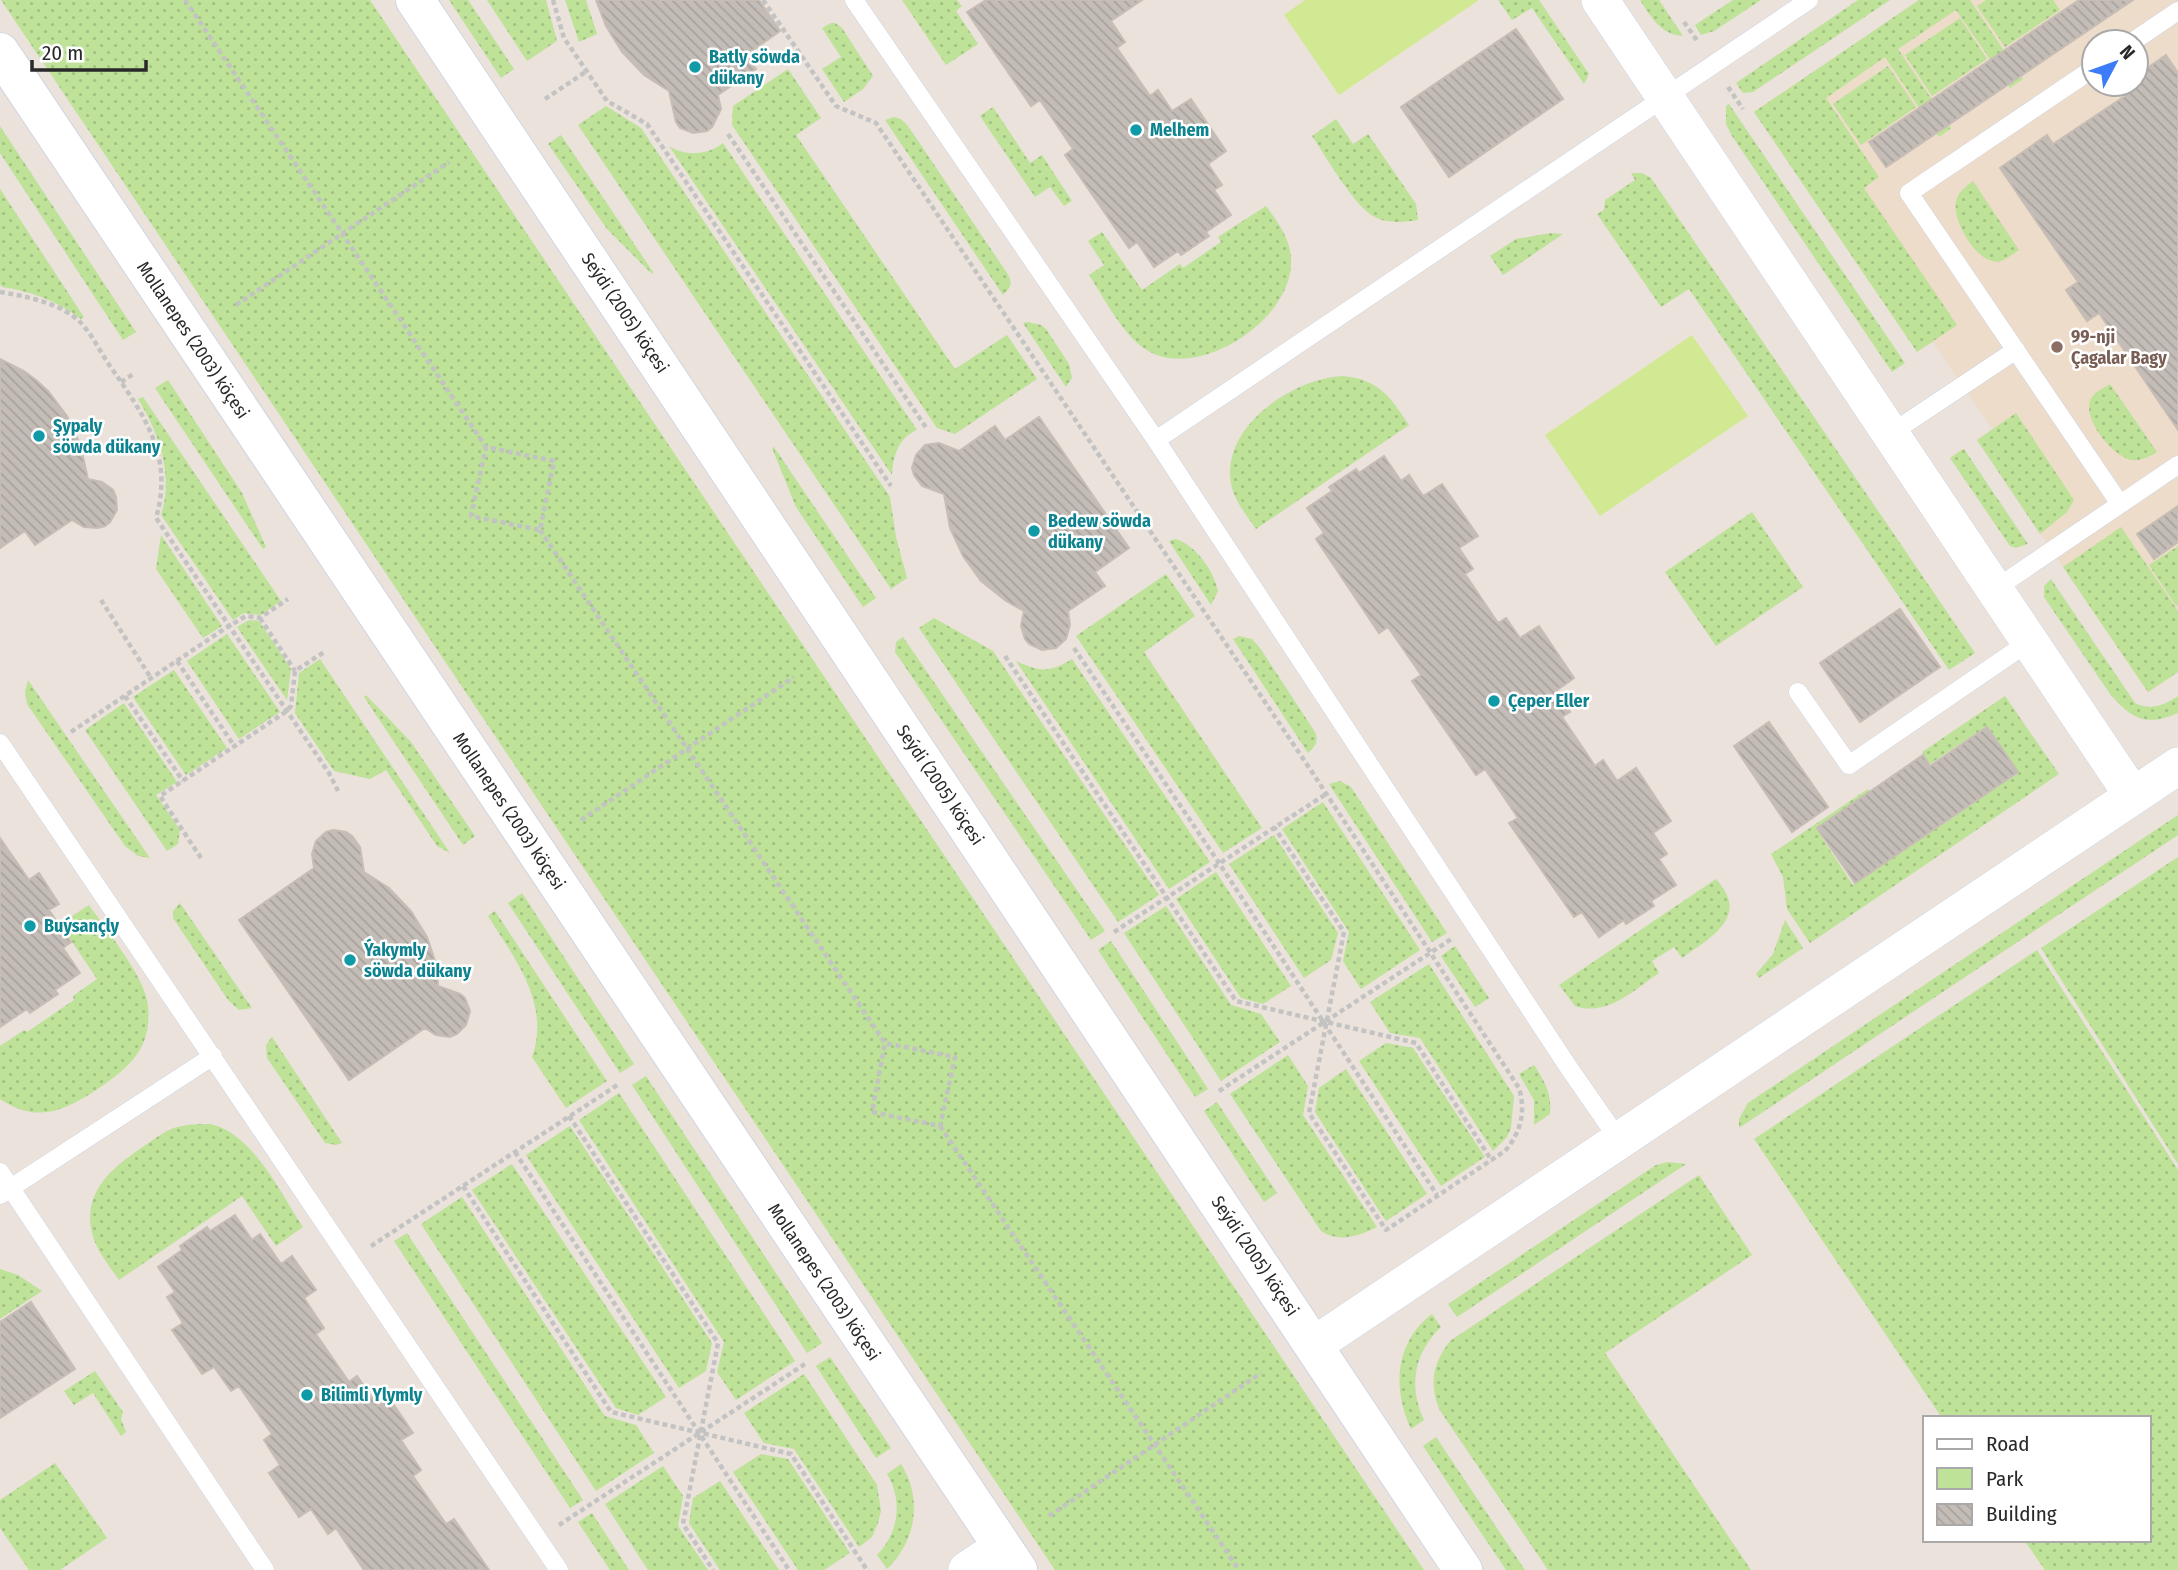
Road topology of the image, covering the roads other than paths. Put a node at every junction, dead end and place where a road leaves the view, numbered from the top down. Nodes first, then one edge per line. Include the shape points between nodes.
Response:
1 (415, 0) edge
2 (854, 0) edge
3 (1600, 0) edge
4 (1809, 0) edge
5 (2178, 11) edge
6 (2150, 30) edge
7 (0, 52) edge
8 (2080, 77) edge
9 (1664, 97) junction
10 (2015, 350) junction
11 (1890, 434) junction
12 (1156, 440) junction
13 (2178, 465) edge
14 (2120, 504) junction
15 (1995, 589) junction
16 (2030, 641) junction
17 (1798, 692) dead end
18 (0, 743) edge
19 (2178, 766) edge
20 (2133, 796) junction
21 (213, 1056) junction
22 (1619, 1140) junction
23 (0, 1172) edge
24 (5, 1192) edge
25 (1314, 1345) junction
26 (1010, 1558) edge
27 (265, 1570) edge
28 (559, 1570) edge
29 (967, 1570) edge
30 (1463, 1570) edge

1 - 25 street, Seýdi (2005) köçesi
2 - 12 lane
3 - 9 street
4 - 9 lane
5 - 6 lane
7 - 26 street, Mollanepes (2003) köçesi
8 - 10 lane via 1909,193
9 - 11 street
9 - 12 lane
10 - 11 lane
10 - 14 lane
11 - 15 street
12 - 22 lane
13 - 14 lane
14 - 15 lane
15 - 16 street
16 - 17 lane via 1849,765
16 - 20 street
18 - 21 lane
19 - 20 street
20 - 22 street
21 - 24 lane
21 - 28 lane
22 - 25 street
23 - 24 lane
24 - 27 lane
25 - 30 street, Seýdi (2005) köçesi
26 - 29 street

